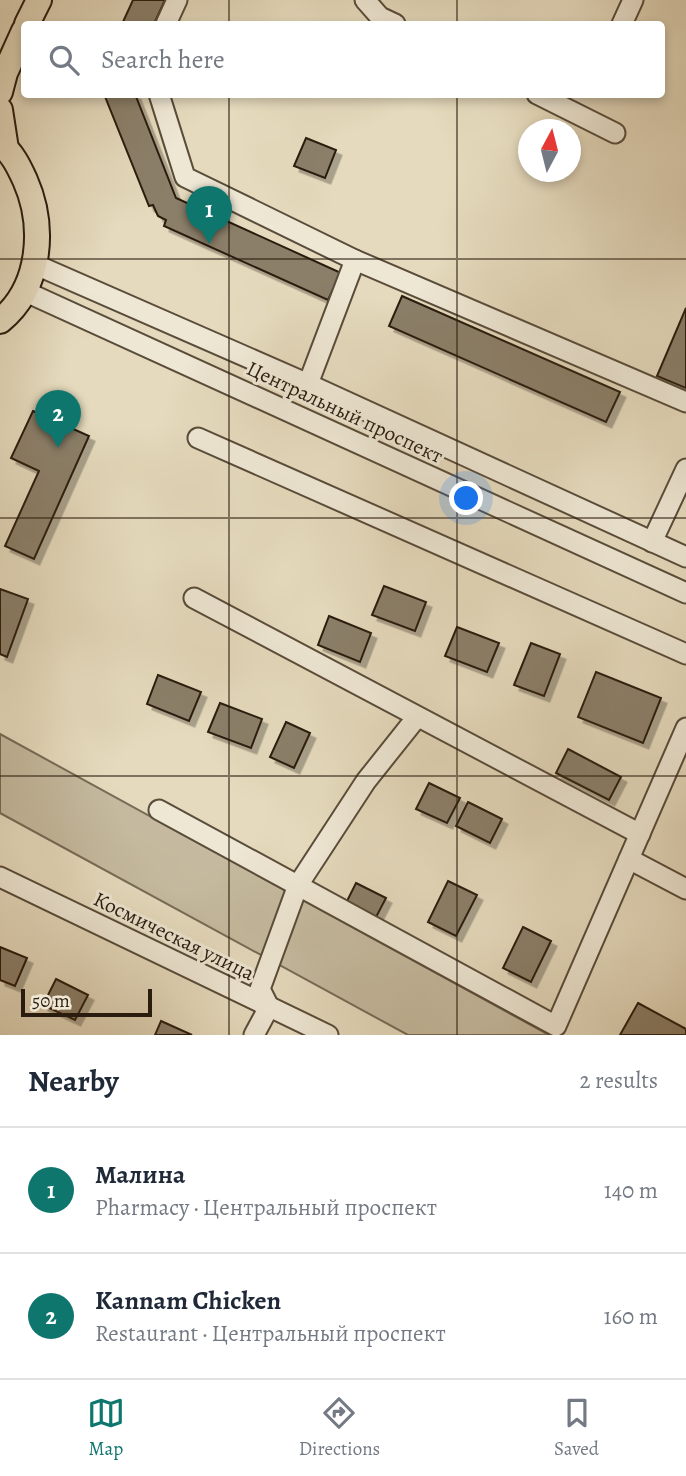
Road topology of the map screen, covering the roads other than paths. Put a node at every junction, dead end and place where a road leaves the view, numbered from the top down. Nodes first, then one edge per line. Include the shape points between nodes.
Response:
1 (39, 0) edge
2 (177, 0) edge
3 (365, 0) edge
4 (633, 0) edge
5 (28, 21) edge
6 (167, 21) edge
7 (389, 21) edge
8 (623, 21) edge
9 (21, 38) edge
10 (0, 92) edge
11 (160, 98) edge
12 (545, 98) edge
13 (0, 110) edge
14 (615, 133) dead end
15 (3, 146) edge
16 (355, 260) junction
17 (34, 264) junction
18 (24, 291) junction
19 (0, 321) edge
20 (308, 384) junction
21 (686, 402) edge
22 (198, 438) dead end
23 (686, 469) edge
24 (652, 542) junction
25 (686, 557) edge
26 (686, 593) edge
27 (194, 598) dead end
28 (686, 654) edge
29 (417, 717) junction
30 (686, 728) edge
31 (159, 810) dead end
32 (640, 834) junction
33 (629, 859) junction
34 (0, 877) edge
35 (298, 885) junction
36 (686, 888) edge
37 (269, 1007) junction
38 (562, 1030) edge
39 (254, 1035) edge
40 (328, 1035) edge

1 - 5 main road
2 - 6 street
3 - 7 street
4 - 8 street
9 - 10 main road
11 - 16 street via 185,177
12 - 14 street
13 - 15 main road
15 - 17 main road via 33,199 38,232
16 - 20 street
16 - 21 street
17 - 18 main road
17 - 20 street, Центральный проспект
18 - 19 main road
18 - 26 street, Центральный проспект
20 - 24 street, Центральный проспект
22 - 28 street
23 - 24 street
24 - 25 street, Центральный проспект
27 - 29 street
29 - 32 street
29 - 35 street via 366,781
30 - 32 street
31 - 35 street
32 - 33 street
33 - 36 street
33 - 38 street
34 - 37 street, Космическая улица
35 - 37 street via 260,989
35 - 38 street
37 - 39 street
37 - 40 street, Космическая улица

